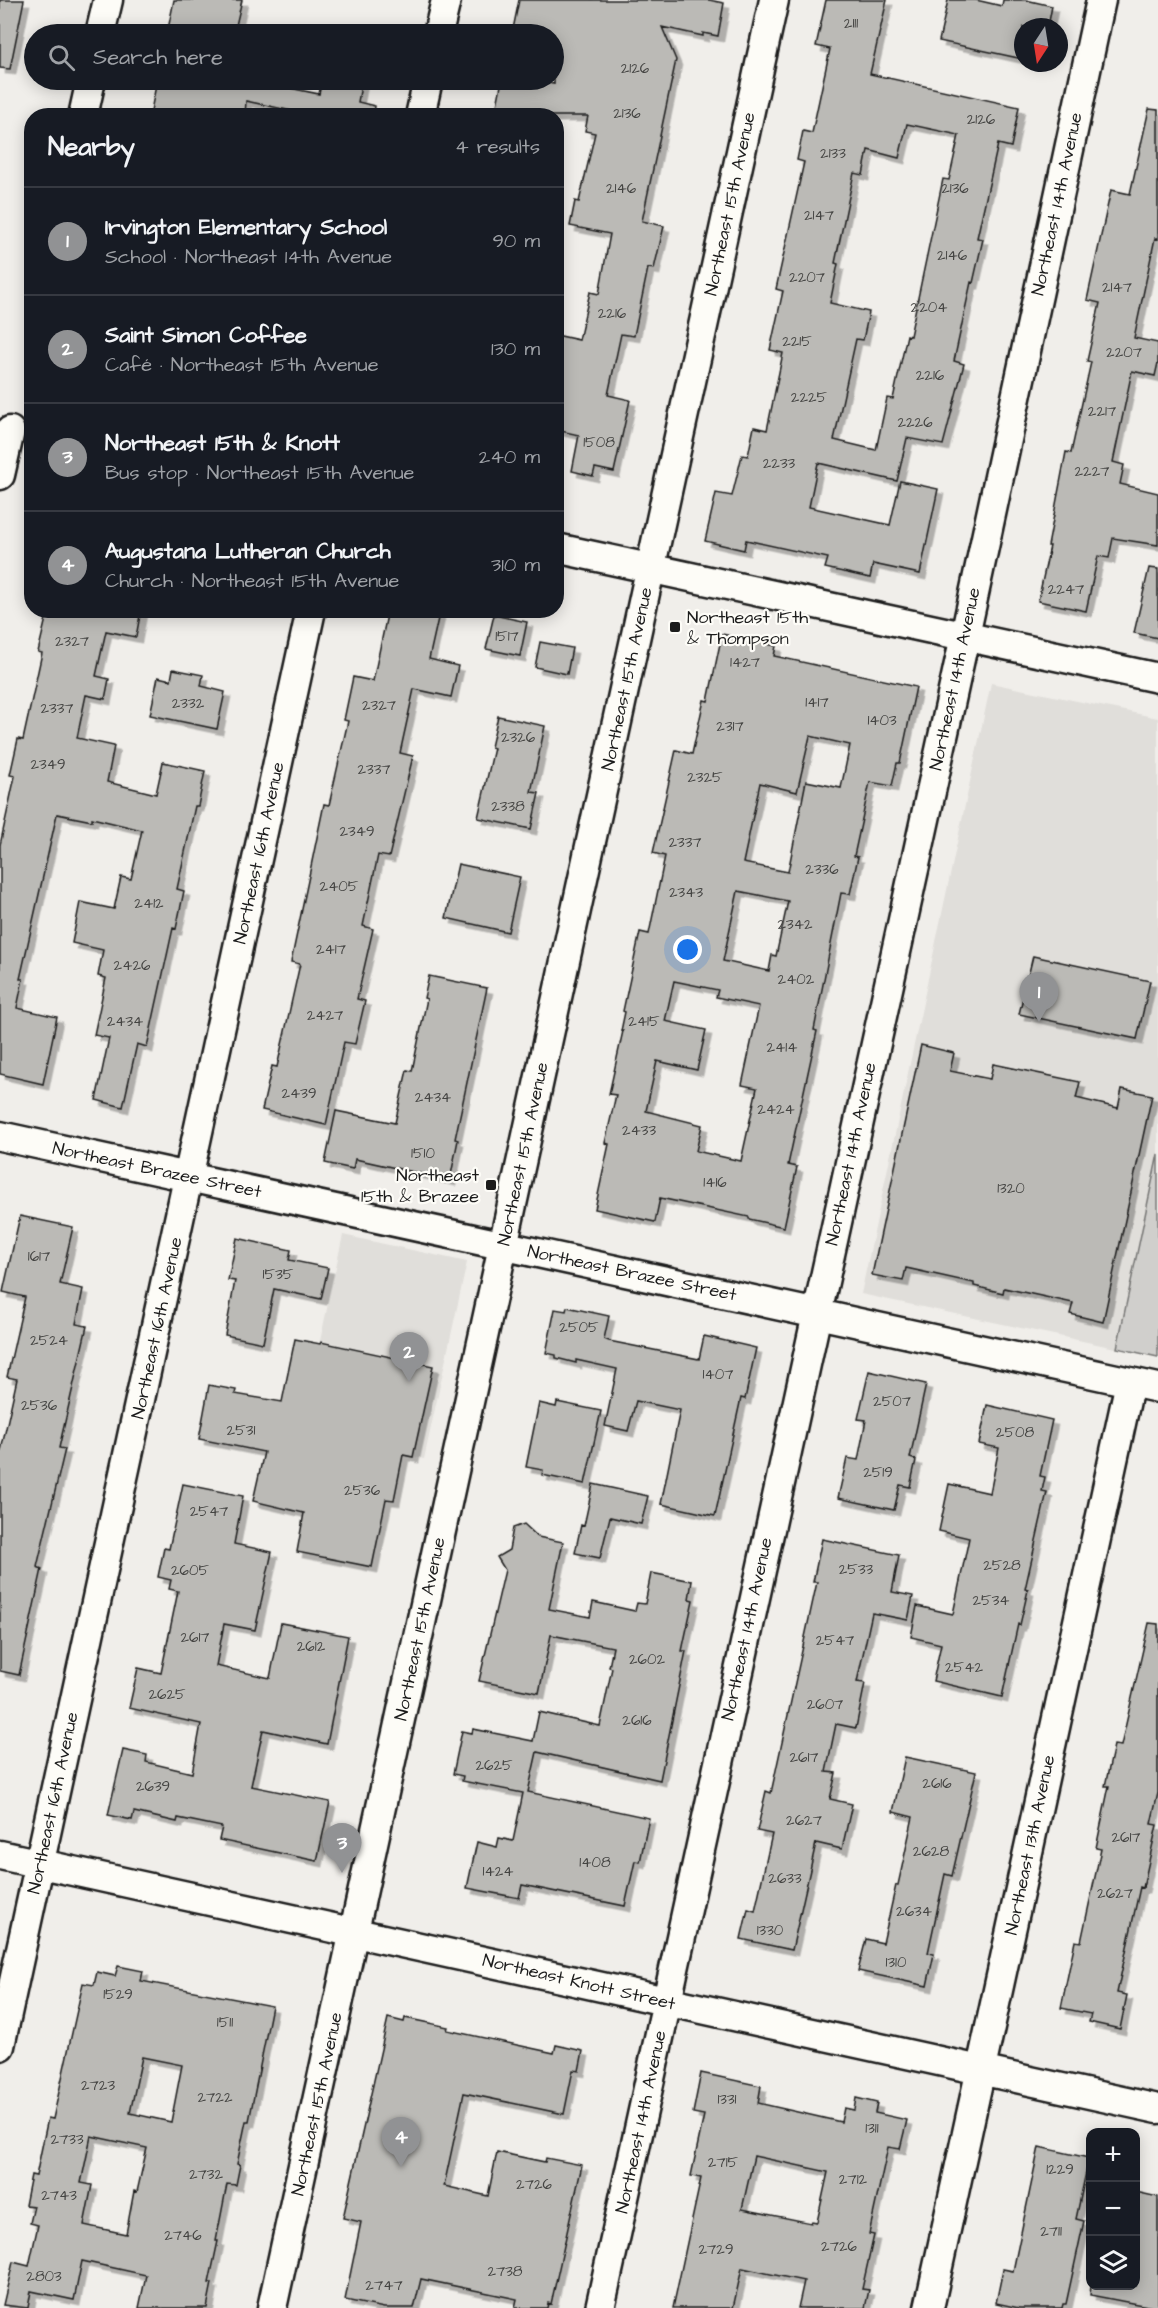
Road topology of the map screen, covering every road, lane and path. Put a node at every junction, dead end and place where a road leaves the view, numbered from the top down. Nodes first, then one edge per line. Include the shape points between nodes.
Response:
1 (108, 0) edge
2 (446, 0) edge
3 (774, 0) edge
4 (1101, 0) edge
5 (102, 24) edge
6 (440, 24) edge
7 (89, 90) edge
8 (426, 90) edge
9 (85, 108) edge
10 (422, 108) edge
11 (14, 432) edge
12 (0, 475) edge
13 (564, 550) edge
14 (651, 568) junction
15 (309, 618) edge
16 (965, 636) junction
17 (1158, 678) edge
18 (0, 1136) edge
19 (190, 1177) junction
20 (503, 1245) junction
21 (816, 1313) junction
22 (1130, 1382) junction
23 (1158, 1388) edge
24 (0, 1855) edge
25 (39, 1864) junction
26 (354, 1932) junction
27 (667, 2002) junction
28 (0, 2046) edge
29 (981, 2071) junction
30 (1158, 2109) edge
31 (272, 2308) edge
32 (600, 2308) edge
33 (929, 2308) edge

1 - 5 street
2 - 6 street
3 - 14 street, Northeast 15th Avenue
4 - 16 street, Northeast 14th Avenue
7 - 9 street
8 - 10 street
11 - 12 street
13 - 14 street
14 - 16 street
14 - 20 street, Northeast 15th Avenue
15 - 19 street, Northeast 16th Avenue
16 - 17 street
16 - 21 street, Northeast 14th Avenue
18 - 19 street, Northeast Brazee Street
19 - 20 street, Northeast Brazee Street
19 - 25 street, Northeast 16th Avenue
20 - 21 street, Northeast Brazee Street
20 - 26 street, Northeast 15th Avenue
21 - 22 street, Northeast Brazee Street
21 - 27 street, Northeast 14th Avenue
22 - 23 street, Northeast Brazee Street
22 - 29 street, Northeast 13th Avenue
24 - 25 street, Northeast Knott Street
25 - 26 street, Northeast Knott Street
25 - 28 street, Northeast 16th Avenue
26 - 27 street, Northeast Knott Street
26 - 31 street, Northeast 15th Avenue
27 - 29 street, Northeast Knott Street
27 - 32 street, Northeast 14th Avenue
29 - 30 street, Northeast Knott Street
29 - 33 street, Northeast 13th Avenue

